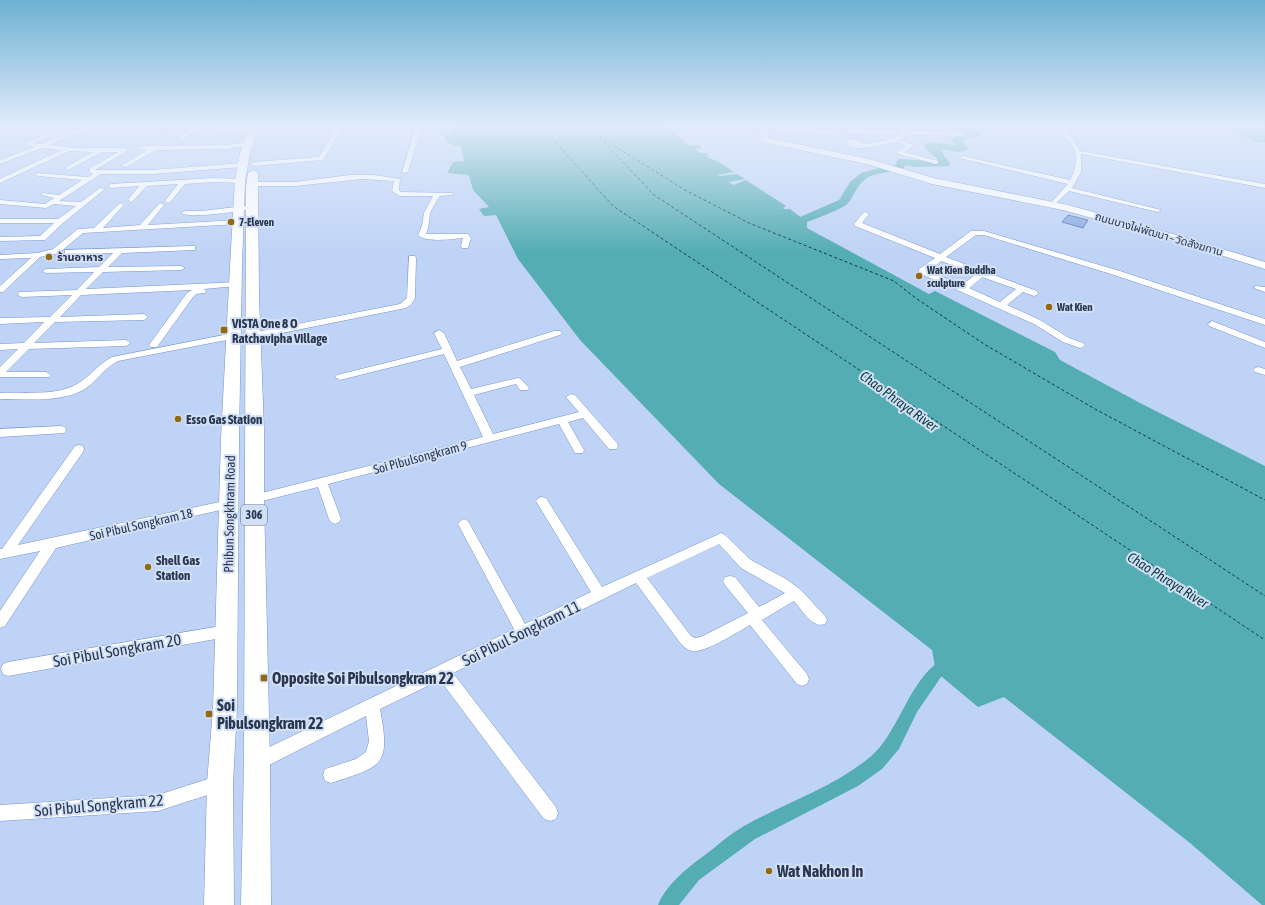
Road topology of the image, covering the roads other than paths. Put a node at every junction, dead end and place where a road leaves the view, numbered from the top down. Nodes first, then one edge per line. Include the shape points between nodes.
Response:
1 (27, 168) edge
2 (95, 168) edge
3 (247, 168) edge
4 (249, 168) edge
5 (300, 168) edge
6 (406, 168) edge
7 (892, 168) edge
8 (1010, 168) edge
9 (1078, 168) edge
10 (1167, 168) edge
11 (100, 172) junction
12 (405, 172) dead end
13 (14, 174) junction
14 (38, 174) dead end
15 (116, 174) dead end
16 (151, 174) dead end
17 (28, 177) dead end
18 (0, 181) edge
19 (183, 182) junction
20 (87, 184) junction
21 (142, 185) junction
22 (1070, 186) junction
23 (1265, 186) edge
24 (101, 187) junction
25 (246, 192) junction
26 (44, 194) dead end
27 (438, 194) junction
28 (451, 194) dead end
29 (58, 200) junction
30 (131, 200) dead end
31 (168, 201) dead end
32 (0, 202) edge
33 (82, 204) junction
34 (121, 205) dead end
35 (161, 205) dead end
36 (1052, 205) junction
37 (1158, 210) dead end
38 (185, 213) dead end
39 (865, 214) dead end
40 (0, 221) edge
41 (60, 221) junction
42 (143, 227) junction
43 (97, 229) junction
44 (0, 239) edge
45 (465, 246) dead end
46 (192, 248) dead end
47 (120, 250) junction
48 (68, 252) dead end
49 (38, 255) junction
50 (0, 257) edge
51 (412, 258) dead end
52 (940, 258) junction
53 (1265, 266) edge
54 (181, 268) dead end
55 (100, 270) junction
56 (46, 271) dead end
57 (982, 273) junction
58 (236, 286) junction
59 (963, 288) junction
60 (1022, 288) junction
61 (0, 290) edge
62 (80, 292) junction
63 (1034, 293) dead end
64 (22, 294) dead end
65 (1001, 306) junction
66 (144, 317) dead end
67 (52, 320) junction
68 (0, 321) edge
69 (1265, 322) edge
70 (1212, 324) dead end
71 (439, 333) dead end
72 (557, 333) dead end
73 (243, 336) junction
74 (126, 343) dead end
75 (1265, 344) edge
76 (154, 345) dead end
77 (1080, 345) dead end
78 (26, 346) junction
79 (0, 347) edge
80 (447, 350) junction
81 (455, 365) junction
82 (46, 375) dead end
83 (340, 377) dead end
84 (524, 388) dead end
85 (469, 393) junction
86 (0, 396) edge
87 (571, 397) dead end
88 (586, 414) junction
89 (562, 420) junction
90 (61, 430) dead end
91 (0, 433) edge
92 (489, 438) junction
93 (612, 446) dead end
94 (79, 449) dead end
95 (579, 450) dead end
96 (322, 482) junction
97 (254, 499) junction
98 (542, 501) dead end
99 (230, 504) junction
100 (335, 519) dead end
101 (464, 524) dead end
102 (52, 544) junction
103 (3, 554) edge
104 (639, 577) junction
105 (730, 581) dead end
106 (600, 594) junction
107 (796, 594) junction
108 (755, 617) junction
109 (820, 620) dead end
110 (0, 622) edge
111 (227, 631) junction
112 (523, 633) junction
113 (8, 669) dead end
114 (442, 671) junction
115 (802, 679) dead end
116 (372, 706) junction
117 (257, 762) junction
118 (331, 774) dead end
119 (220, 783) junction
120 (0, 813) edge
121 (550, 813) dead end
122 (219, 905) edge
123 (256, 905) edge

1 - 13 street
2 - 11 street via 92,172
3 - 25 main road, Phibun Songkhram Road / 306
4 - 25 main road, Phibun Songkhram Road / 306
5 - 25 street
6 - 12 street
7 - 36 street, ถนนบางไผ่พัฒนา – วัดสังฆทาน via 932,181
8 - 22 street via 1042,175
9 - 22 street
10 - 23 street
11 - 20 street
11 - 25 street via 186,170
13 - 17 street
13 - 18 street
14 - 20 street
15 - 24 street
16 - 21 street
19 - 21 street
19 - 25 street via 214,180
19 - 31 street
20 - 29 street
21 - 24 street
21 - 30 street
22 - 36 street
22 - 37 street
24 - 33 street
25 - 27 street via 297,183 374,176 398,180 396,193
25 - 38 street via 202,213
25 - 42 street
25 - 58 main road, Phibun Songkhram Road / 306
25 - 73 main road, Phibun Songkhram Road / 306 via 251,263
26 - 29 street
27 - 28 street
27 - 45 street via 431,206 426,220 427,226 422,235 465,236
29 - 32 street via 46,206
29 - 33 street
33 - 41 street
34 - 43 street
35 - 42 street
36 - 53 street, ถนนบางไผ่พัฒนา – วัดสังฆทาน via 1148,230
39 - 52 street via 858,224
40 - 41 street
41 - 44 street via 42,238
42 - 43 street
43 - 49 street via 78,232 56,251
46 - 47 street
47 - 48 street
47 - 55 street
49 - 50 street
49 - 61 street
51 - 73 street via 411,298 403,306
52 - 57 street
52 - 59 street via 922,271
52 - 69 street via 974,233 984,233 1117,273
54 - 55 street
55 - 56 street
55 - 62 street
57 - 59 street
57 - 60 street
58 - 62 street
58 - 73 main road, Phibun Songkhram Road / 306
58 - 76 street via 193,293
59 - 65 street
60 - 63 street
60 - 65 street
62 - 64 street
62 - 67 street
65 - 77 street
66 - 67 street
67 - 68 street
67 - 78 street
70 - 75 street
71 - 80 street
72 - 81 street
73 - 86 street via 115,359 100,367 82,386 70,392
73 - 97 main road, Phibun Songkhram Road / 306 via 256,461
73 - 99 main road, Phibun Songkhram Road / 306
74 - 78 street
78 - 79 street
78 - 82 street via 1,374
80 - 81 street
80 - 83 street
81 - 85 street
84 - 85 street via 518,381
85 - 92 street
87 - 88 street
88 - 89 street, Soi Pibulsongkram 9
88 - 93 street
89 - 92 street, Soi Pibulsongkram 9
89 - 95 street
90 - 91 street
92 - 96 street, Soi Pibulsongkram 9
94 - 103 street
96 - 97 street, Soi Pibulsongkram 9
96 - 100 street
97 - 99 main road
97 - 117 main road, Phibun Songkhram Road / 306
98 - 106 street
99 - 102 street, Soi Pibul Songkram 18
99 - 111 main road, Phibun Songkhram Road / 306
101 - 112 street
102 - 103 street, Soi Pibul Songkram 18
102 - 110 street
104 - 106 street, Soi Pibul Songkram 11
104 - 107 street, Soi Pibul Songkram 11 via 721,538 746,564
104 - 108 street via 686,640 693,645 703,643
105 - 108 street
106 - 112 street, Soi Pibul Songkram 11
107 - 108 street
107 - 109 street
108 - 115 street
111 - 113 street, Soi Pibul Songkram 20
111 - 119 main road, Phibun Songkhram Road / 306
112 - 114 street, Soi Pibul Songkram 11
114 - 116 street, Soi Pibul Songkram 11
114 - 121 street
116 - 117 street, Soi Pibul Songkram 11
116 - 118 street via 377,748 374,757 367,762
117 - 123 main road, Phibun Songkhram Road / 306
119 - 120 street, Soi Pibul Songkram 22 via 158,803
119 - 122 main road, Phibun Songkhram Road / 306

